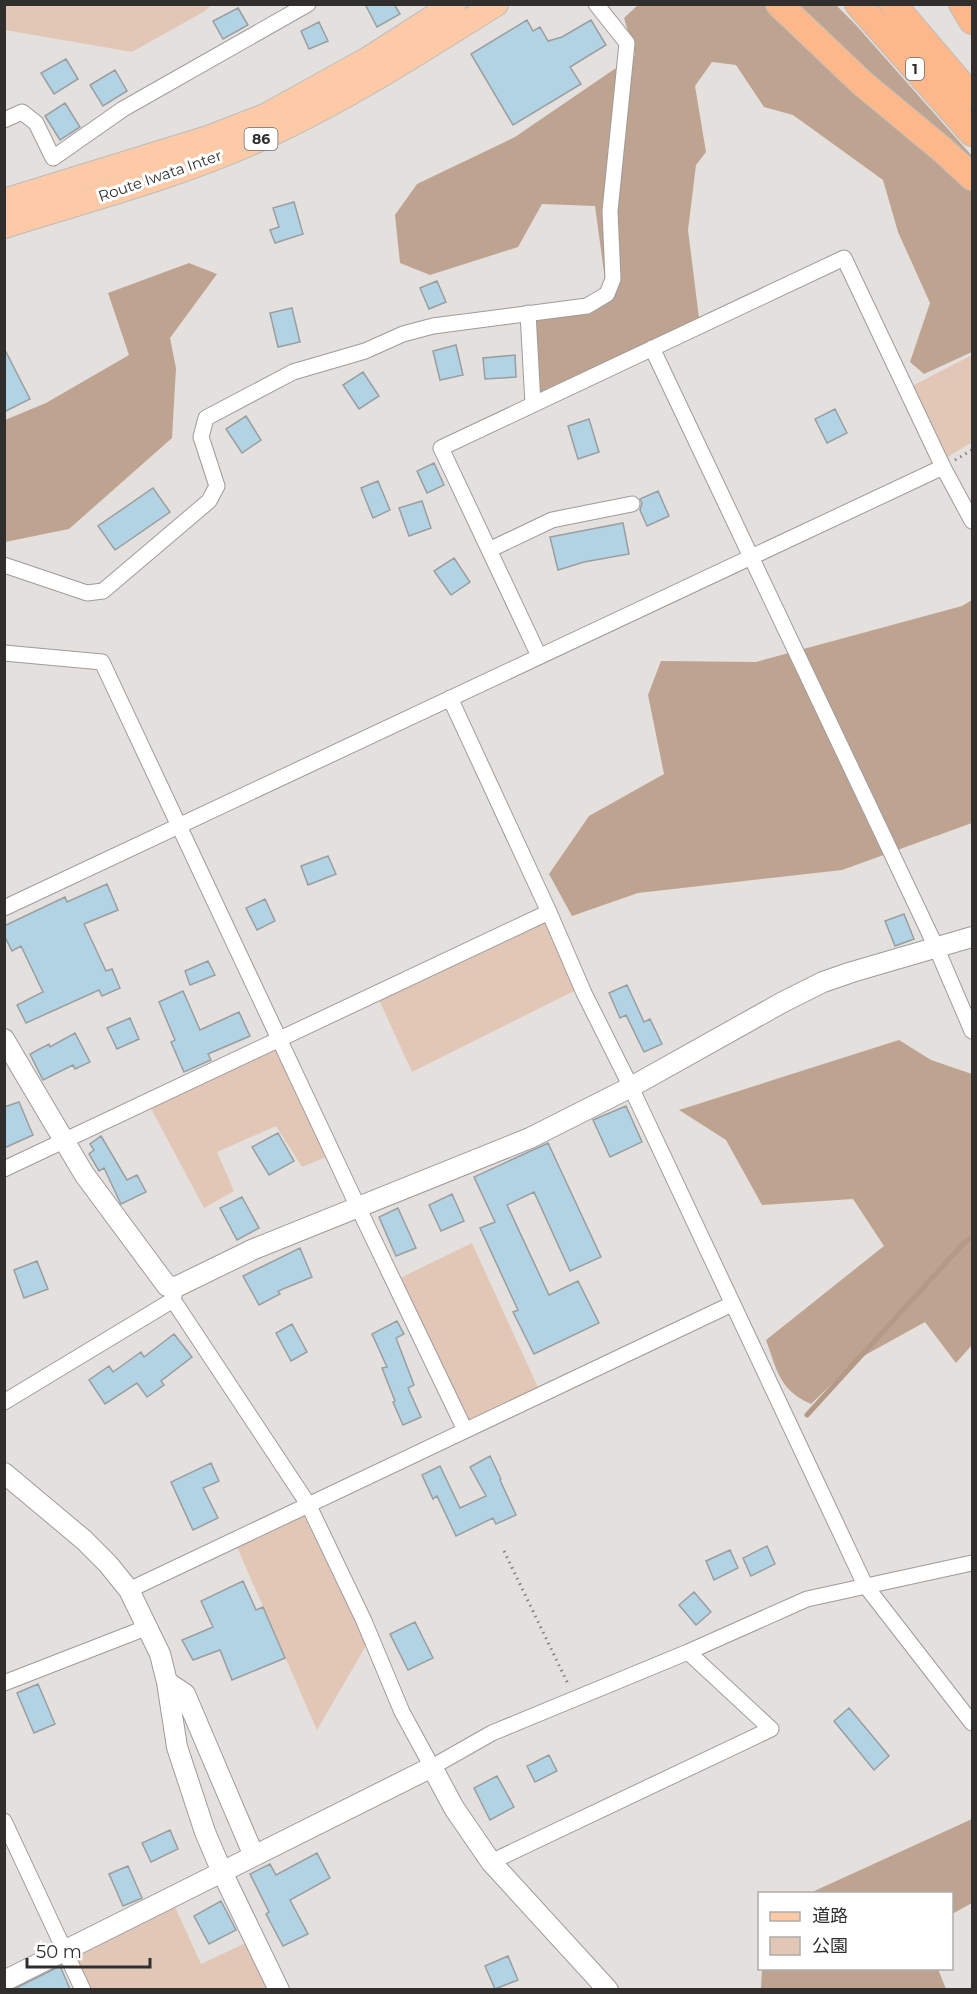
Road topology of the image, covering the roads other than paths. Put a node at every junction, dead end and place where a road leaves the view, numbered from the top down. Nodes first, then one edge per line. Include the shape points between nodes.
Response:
1 (308, 4) edge
2 (454, 4) edge
3 (496, 4) edge
4 (596, 4) edge
5 (779, 4) edge
6 (858, 4) edge
7 (893, 4) edge
8 (962, 4) edge
9 (972, 21) edge
10 (972, 97) edge
11 (4, 120) edge
12 (972, 133) edge
13 (972, 177) edge
14 (4, 201) edge
15 (4, 226) edge
16 (528, 313) junction
17 (652, 348) junction
18 (533, 404) junction
19 (943, 467) junction
20 (632, 504) dead end
21 (972, 521) edge
22 (489, 549) junction
23 (751, 557) junction
24 (4, 565) edge
25 (4, 653) edge
26 (539, 656) junction
27 (450, 698) junction
28 (180, 826) junction
29 (4, 908) edge
30 (549, 912) junction
31 (972, 937) edge
32 (936, 948) junction
33 (972, 1031) edge
34 (4, 1039) edge
35 (279, 1039) junction
36 (631, 1086) junction
37 (64, 1140) junction
38 (4, 1168) edge
39 (358, 1207) junction
40 (174, 1293) junction
41 (732, 1304) junction
42 (4, 1402) edge
43 (465, 1430) junction
44 (4, 1473) edge
45 (308, 1504) junction
46 (972, 1563) edge
47 (865, 1585) junction
48 (129, 1590) junction
49 (148, 1628) junction
50 (688, 1652) junction
51 (167, 1682) junction
52 (4, 1683) edge
53 (972, 1723) edge
54 (432, 1767) junction
55 (4, 1821) edge
56 (254, 1856) junction
57 (491, 1862) junction
58 (222, 1872) junction
59 (65, 1952) junction
60 (4, 1982) edge
61 (83, 1989) edge
62 (279, 1989) edge
63 (608, 1989) edge

1 - 11 street via 123,109 53,158 36,123 22,112
2 - 14 main road, Route Iwata Inter / 86 via 368,59 265,116 197,142
3 - 15 main road, Route Iwata Inter / 86 via 377,78 272,134 216,158
4 - 16 street via 627,43 610,210 613,279 607,294 587,306
5 - 13 highway via 862,83
6 - 12 highway, 1
7 - 10 highway, 1
8 - 9 highway
16 - 18 street
16 - 24 street via 403,334 365,351 293,372 206,418 201,437 217,486 209,501 103,591 87,593
17 - 18 street
17 - 19 street via 844,258
17 - 23 street
18 - 22 street via 441,448
19 - 21 street
19 - 23 street
20 - 22 street via 552,520
22 - 26 street
23 - 26 street
23 - 32 street
25 - 28 street via 102,662
26 - 27 street
27 - 28 street
27 - 30 street
28 - 29 street
28 - 35 street
30 - 35 street
30 - 36 street
31 - 32 street
32 - 33 street
32 - 36 street via 824,982
34 - 37 street
35 - 37 street
35 - 39 street
36 - 39 street via 530,1138
36 - 41 street
37 - 38 street
37 - 40 street via 84,1174
39 - 40 street via 254,1249
39 - 43 street
40 - 42 street
40 - 45 street
41 - 43 street
41 - 47 street
43 - 45 street
44 - 48 street via 84,1540
45 - 48 street
45 - 54 street via 402,1712
46 - 47 street
47 - 50 street via 807,1599
47 - 53 street
48 - 49 street
49 - 51 street
49 - 52 street
50 - 54 street via 492,1733
50 - 57 street via 771,1729
51 - 56 street via 185,1694
51 - 58 street via 179,1756
54 - 56 street
54 - 57 street
55 - 59 street
56 - 58 street
57 - 63 street
58 - 59 street
58 - 62 street
59 - 60 street
59 - 61 street

